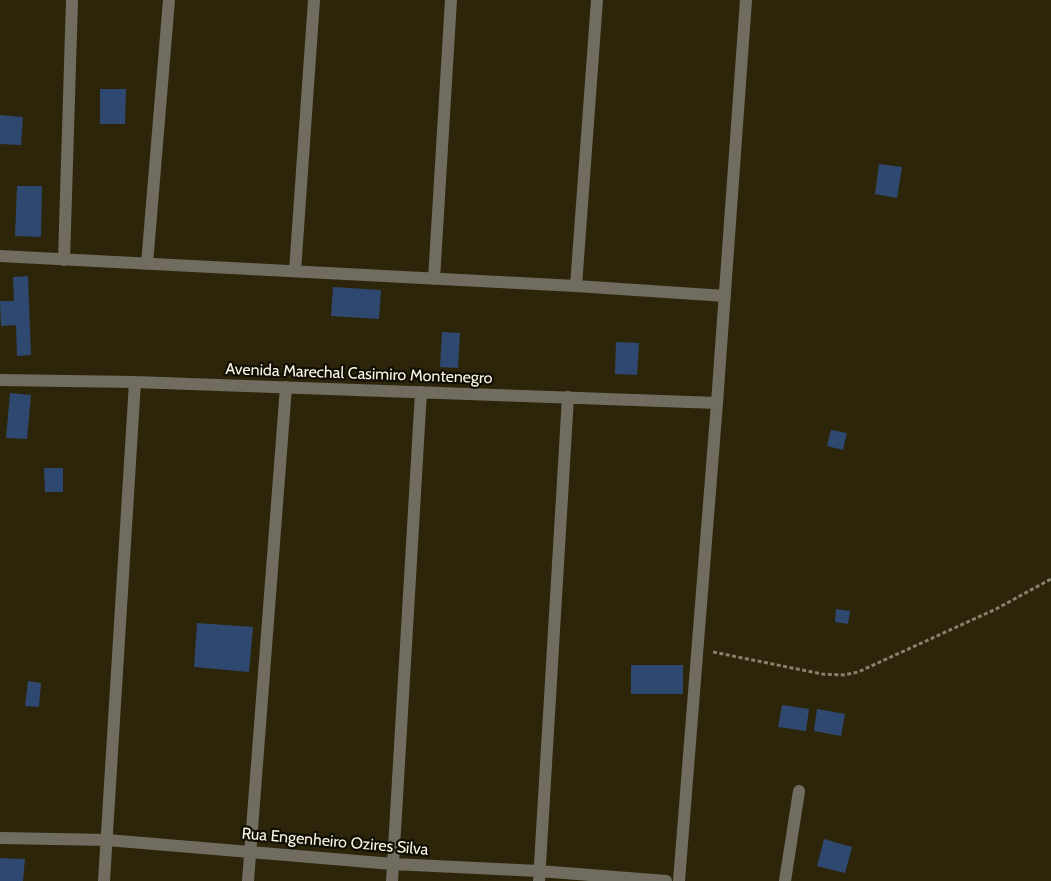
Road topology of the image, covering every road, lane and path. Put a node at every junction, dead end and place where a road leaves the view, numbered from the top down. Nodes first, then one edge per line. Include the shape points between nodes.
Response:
1 (72, 0) edge
2 (169, 0) edge
3 (314, 0) edge
4 (451, 0) edge
5 (597, 0) edge
6 (746, 0) edge
7 (0, 256) edge
8 (64, 260) junction
9 (147, 264) junction
10 (295, 272) junction
11 (434, 279) junction
12 (576, 286) junction
13 (725, 296) junction
14 (0, 380) edge
15 (136, 382) junction
16 (286, 388) junction
17 (421, 392) junction
18 (568, 398) junction
19 (717, 403) junction
20 (1051, 579) edge
21 (698, 648) junction
22 (799, 791) dead end
23 (0, 838) edge
24 (107, 840) junction
25 (250, 851) junction
26 (393, 864) junction
27 (539, 876) edge
28 (104, 881) edge
29 (248, 881) edge
30 (392, 881) edge
31 (666, 881) edge
32 (679, 881) edge
33 (784, 881) edge

1 - 8 street
2 - 9 street
3 - 10 street
4 - 11 street
5 - 12 street
6 - 13 street
7 - 8 street
8 - 9 street
9 - 10 street
10 - 11 street
11 - 12 street
12 - 13 street
13 - 19 street
14 - 15 street, Avenida Marechal Casimiro Montenegro
15 - 16 street, Avenida Marechal Casimiro Montenegro
15 - 24 street
16 - 17 street, Avenida Marechal Casimiro Montenegro
16 - 25 street
17 - 18 street, Avenida Marechal Casimiro Montenegro
17 - 26 street
18 - 19 street, Avenida Marechal Casimiro Montenegro
18 - 27 street
19 - 21 street
20 - 21 path via 996,609 858,672 844,675 822,674
21 - 32 street
22 - 33 street
23 - 24 street, Rua Engenheiro Ozires Silva
24 - 25 street, Rua Engenheiro Ozires Silva
24 - 28 street
25 - 26 street, Rua Engenheiro Ozires Silva
25 - 29 street
26 - 27 street, Rua Engenheiro Ozires Silva
26 - 30 street
27 - 31 street, Rua Engenheiro Ozires Silva

